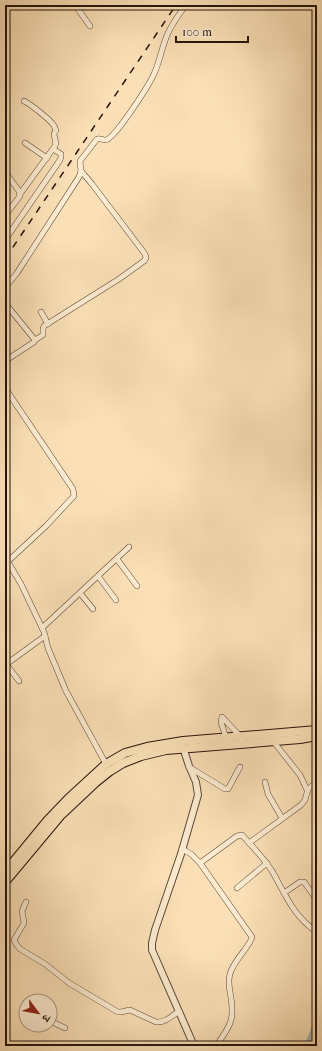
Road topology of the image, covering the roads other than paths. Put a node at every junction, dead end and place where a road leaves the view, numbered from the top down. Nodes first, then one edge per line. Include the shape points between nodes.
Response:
1 (68, 5) edge
2 (75, 5) edge
3 (186, 5) edge
4 (90, 26) dead end
5 (5, 36) edge
6 (5, 41) edge
7 (24, 101) dead end
8 (25, 143) dead end
9 (53, 149) junction
10 (47, 158) junction
11 (81, 171) junction
12 (8, 176) dead end
13 (20, 194) junction
14 (5, 213) edge
15 (5, 240) edge
16 (5, 288) edge
17 (5, 303) edge
18 (40, 312) dead end
19 (48, 324) junction
20 (35, 340) junction
21 (5, 360) edge
22 (5, 388) edge
23 (130, 547) dead end
24 (117, 559) junction
25 (6, 563) edge
26 (98, 576) junction
27 (137, 586) dead end
28 (80, 593) junction
29 (116, 600) dead end
30 (93, 609) dead end
31 (42, 628) junction
32 (45, 636) junction
33 (6, 665) edge
34 (19, 681) dead end
35 (317, 730) edge
36 (240, 736) junction
37 (317, 736) edge
38 (226, 738) junction
39 (273, 741) junction
40 (182, 745) junction
41 (106, 764) junction
42 (189, 766) junction
43 (240, 767) dead end
44 (265, 782) dead end
45 (317, 782) edge
46 (307, 790) junction
47 (282, 818) junction
48 (249, 843) junction
49 (182, 849) junction
50 (200, 863) junction
51 (267, 863) junction
52 (5, 872) edge
53 (5, 882) edge
54 (238, 888) dead end
55 (315, 892) edge
56 (284, 894) junction
57 (317, 900) edge
58 (26, 902) dead end
59 (317, 932) edge
60 (179, 1011) junction
61 (58, 1025) edge
62 (65, 1028) dead end
63 (194, 1046) edge
64 (216, 1046) edge

1 - 2 street
2 - 4 street
3 - 11 street via 168,34 147,88 123,123 109,138 97,139 93,143 80,161
5 - 6 street
7 - 9 street via 55,127 56,143
8 - 10 street
9 - 10 street
9 - 15 street via 62,157
10 - 13 street
11 - 16 street
11 - 19 street via 146,258 119,279
12 - 13 street
13 - 14 street via 18,200
17 - 20 street
18 - 19 street
19 - 20 street via 42,329 43,335
20 - 21 street
22 - 25 street via 73,489 74,496
23 - 24 street
24 - 26 street
24 - 27 street
25 - 31 street via 21,584
26 - 28 street
26 - 29 street
28 - 30 street
28 - 31 street
31 - 32 street
32 - 33 street
32 - 41 street via 66,691
33 - 34 street
35 - 36 highway
36 - 38 highway
36 - 38 street via 222,717
37 - 39 highway
38 - 40 highway
39 - 40 highway
39 - 46 street via 300,775
40 - 41 highway via 147,747 125,753
40 - 42 street
40 - 53 highway via 141,756 110,771 61,815
41 - 52 highway via 47,821
42 - 43 street via 228,790
42 - 49 street via 198,795
44 - 47 street via 268,794
45 - 46 street
46 - 47 street via 304,802
47 - 48 street
48 - 50 street via 239,835
48 - 51 street
49 - 50 street
49 - 60 street via 152,943 154,956
50 - 64 street via 252,937 230,972 228,980 233,1016
51 - 54 street
51 - 56 street
55 - 56 street via 302,881
55 - 57 street
56 - 59 street via 297,915
58 - 60 street via 22,912 24,923 14,940 23,951 69,983 118,1012 130,1010 159,1023
60 - 63 street
61 - 62 street

